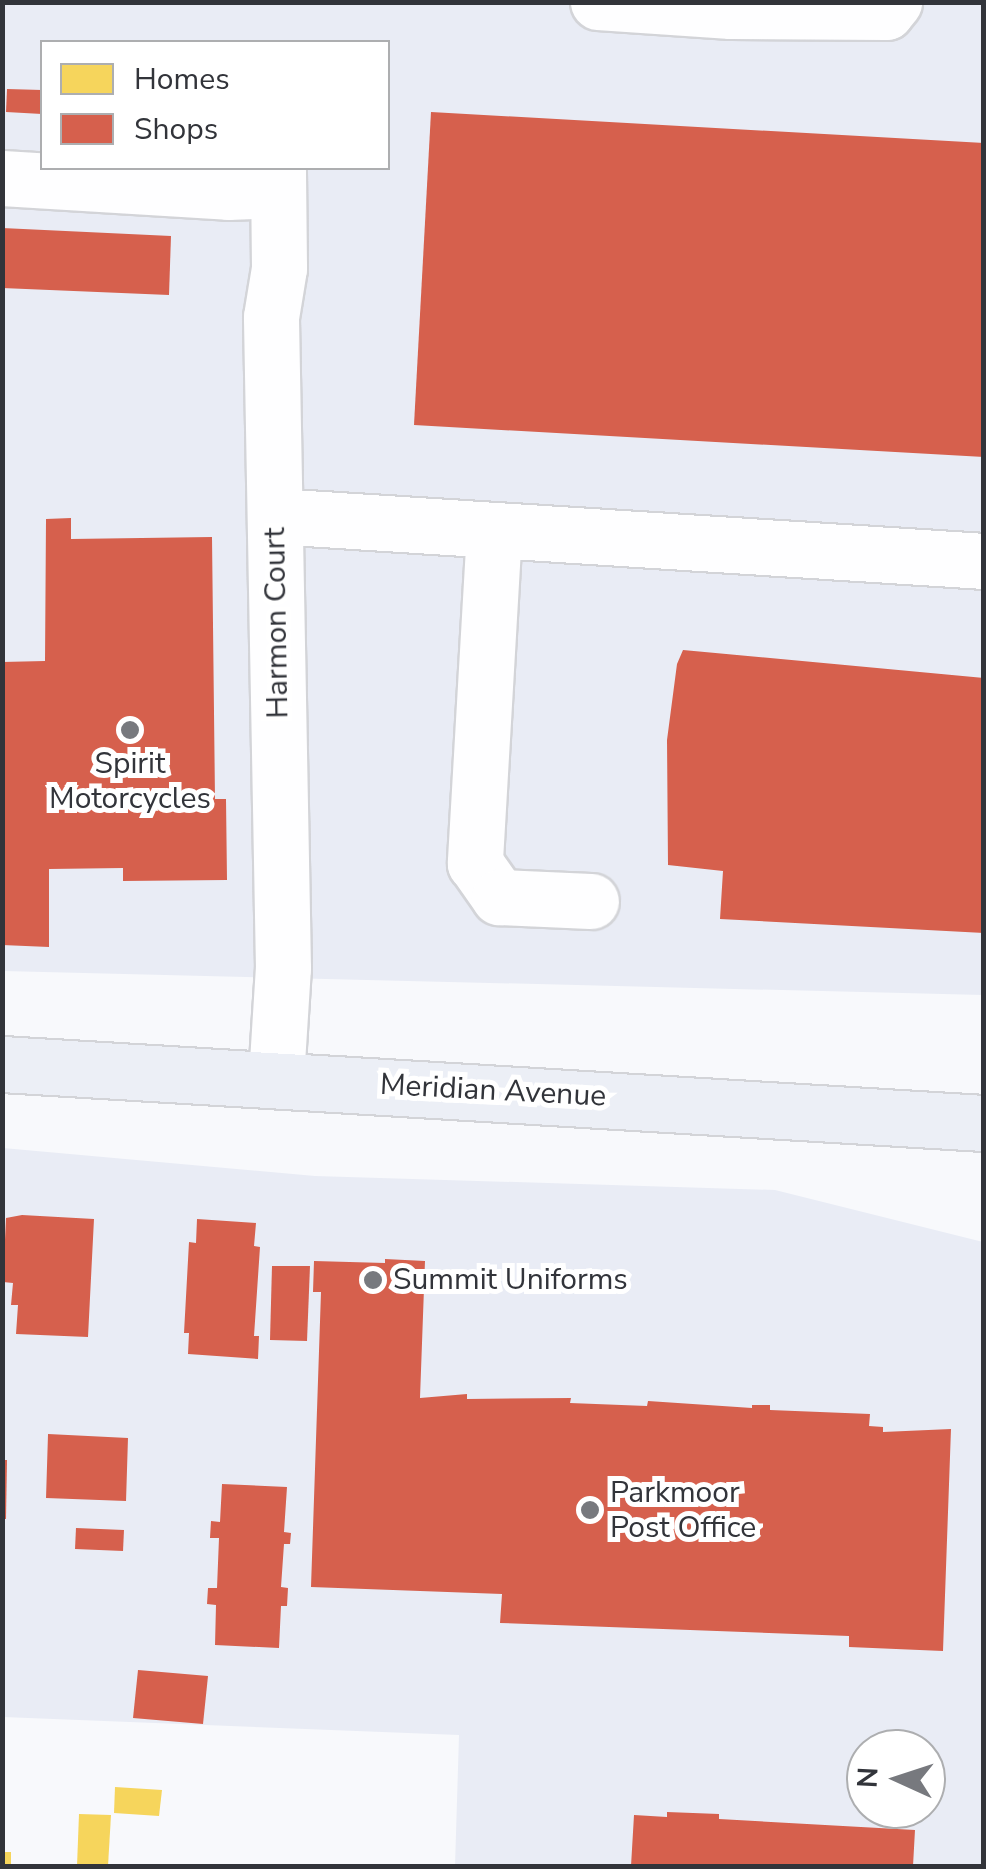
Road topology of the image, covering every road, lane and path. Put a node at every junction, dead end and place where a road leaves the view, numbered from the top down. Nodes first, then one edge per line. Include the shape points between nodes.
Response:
1 (598, 2) edge
2 (894, 2) edge
3 (735, 7) edge
4 (2, 178) edge
5 (278, 179) edge
6 (275, 516) junction
7 (494, 530) junction
8 (984, 562) edge
9 (591, 901) dead end
10 (2, 1064) edge
11 (276, 1078) junction
12 (984, 1123) edge

1 - 3 street
2 - 3 street via 886,12
4 - 5 street via 228,192
5 - 6 street, Harmon Court via 278,268 270,317
6 - 7 street
6 - 11 street, Harmon Court via 283,968
7 - 8 street
7 - 9 street via 475,863 498,897
10 - 11 main road, Meridian Avenue
11 - 12 main road, Meridian Avenue

